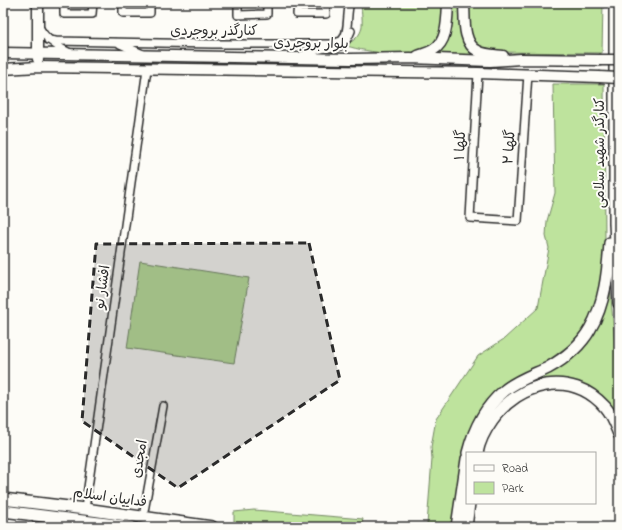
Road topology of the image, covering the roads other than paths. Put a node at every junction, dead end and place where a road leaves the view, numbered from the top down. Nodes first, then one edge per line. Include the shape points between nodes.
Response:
1 (38, 3) edge
2 (64, 3) edge
3 (92, 3) edge
4 (123, 3) edge
5 (150, 3) edge
6 (238, 3) edge
7 (267, 3) edge
8 (298, 3) edge
9 (326, 3) edge
10 (351, 3) edge
11 (448, 3) edge
12 (464, 3) edge
13 (615, 3) edge
14 (38, 26) junction
15 (48, 40) junction
16 (116, 42) junction
17 (3, 53) edge
18 (38, 53) junction
19 (70, 53) junction
20 (146, 55) junction
21 (298, 57) junction
22 (410, 58) junction
23 (521, 59) junction
24 (619, 60) edge
25 (38, 68) junction
26 (3, 69) edge
27 (147, 69) junction
28 (478, 73) junction
29 (528, 74) junction
30 (619, 78) edge
31 (518, 221) joint
32 (615, 223) junction
33 (619, 303) edge
34 (163, 406) dead end
35 (619, 434) edge
36 (468, 452) edge
37 (477, 452) edge
38 (466, 466) edge
39 (3, 499) edge
40 (469, 504) edge
41 (85, 509) junction
42 (3, 511) edge
43 (143, 517) junction
44 (131, 527) edge
45 (212, 527) edge
46 (457, 527) edge
47 (466, 527) edge

1 - 14 main road
2 - 3 street via 64,14 92,14
4 - 5 street via 123,13 150,14
6 - 7 street via 238,15 267,14
8 - 9 street via 298,14 326,14
10 - 16 street, کنارگذر بروجردی via 347,11 345,35 340,41 331,44
10 - 21 street via 352,29 347,41 340,47
11 - 22 main road via 441,42 432,51
12 - 23 main road via 468,40 476,50
13 - 32 main road, کنارگذر شهید سلامی
14 - 15 street
14 - 18 main road
15 - 16 street, کنارگذر بروجردی
15 - 19 street
16 - 20 street
17 - 18 main road, بلوار بروجردی
18 - 19 main road, بلوار بروجردی
18 - 25 main road
19 - 20 main road, بلوار بروجردی
20 - 21 main road, بلوار بروجردی
21 - 22 main road, بلوار بروجردی
22 - 23 main road, بلوار بروجردی via 490,61
23 - 24 main road, بلوار بروجردی, bridge
25 - 26 main road, بلوار بروجردی
25 - 27 main road, بلوار بروجردی
27 - 28 main road, بلوار بروجردی
27 - 41 street, افشار نو
28 - 29 main road, بلوار بروجردی
28 - 31 street, گلها ۱ via 470,218
29 - 30 main road, بلوار بروجردی, bridge
29 - 31 street, گلها ۲
32 - 33 main road, کنارگذر شهید سلامی
32 - 36 main road via 610,237 608,269 600,306 590,330 558,361 504,390 479,421
34 - 43 street, امجدی
35 - 37 main road via 609,412 592,396 570,386 543,385 522,392 500,409 488,426
38 - 46 main road
39 - 41 main road, فداییان اسلام
40 - 47 main road
41 - 43 main road, فداییان اسلام
42 - 44 main road, فداییان اسلام
43 - 45 main road, فداییان اسلام

